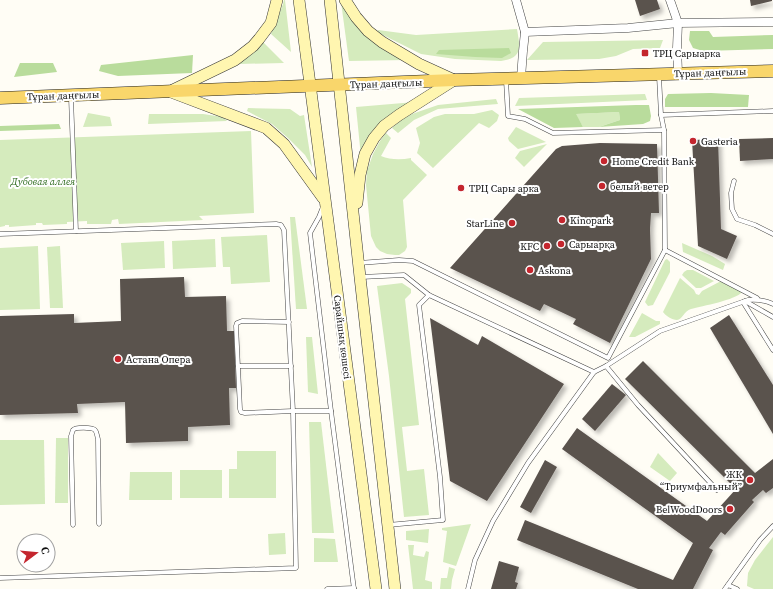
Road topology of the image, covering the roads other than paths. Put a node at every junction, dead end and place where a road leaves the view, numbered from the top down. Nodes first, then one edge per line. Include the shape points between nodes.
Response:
1 (276, 0) edge
2 (299, 0) edge
3 (330, 0) edge
4 (345, 0) edge
5 (516, 0) edge
6 (670, 0) edge
7 (773, 22) edge
8 (678, 23) junction
9 (526, 32) junction
10 (773, 71) edge
11 (678, 73) junction
12 (659, 74) junction
13 (521, 78) junction
14 (506, 79) junction
15 (454, 80) junction
16 (339, 84) junction
17 (310, 86) junction
18 (170, 92) junction
19 (70, 95) junction
20 (0, 98) edge
21 (773, 111) edge
22 (661, 116) junction
23 (664, 130) junction
24 (734, 181) dead end
25 (325, 201) junction
26 (356, 228) junction
27 (76, 231) junction
28 (0, 234) edge
29 (773, 234) edge
30 (665, 250) junction
31 (359, 263) junction
32 (360, 277) junction
33 (429, 295) junction
34 (758, 299) junction
35 (744, 302) junction
36 (773, 304) edge
37 (773, 317) edge
38 (289, 322) junction
39 (773, 350) edge
40 (238, 366) junction
41 (291, 366) junction
42 (606, 366) junction
43 (594, 372) junction
44 (293, 411) junction
45 (331, 411) junction
46 (716, 490) dead end
47 (99, 524) dead end
48 (73, 525) dead end
49 (388, 525) junction
50 (773, 526) edge
51 (0, 578) edge
52 (727, 587) edge
53 (354, 588) edge
54 (327, 589) edge
55 (376, 589) edge
56 (395, 589) edge
57 (468, 589) edge
58 (737, 589) edge

1 - 18 main road via 271,23 253,46 235,60
2 - 17 main road, Сарайшық көшесі
3 - 16 main road
4 - 15 main road via 368,31 382,42 419,64
5 - 9 street
6 - 8 street
7 - 8 street
8 - 9 street via 628,28
8 - 11 street
9 - 13 street
10 - 11 main road, Тұран даңғылы
11 - 12 main road, Тұран даңғылы
12 - 13 main road, Тұран даңғылы
12 - 22 lane
13 - 14 main road, Тұран даңғылы
14 - 15 main road, Тұран даңғылы
14 - 23 lane via 508,116 525,119 553,133
15 - 16 main road, Тұран даңғылы
15 - 26 main road via 399,114 374,138 360,175
16 - 17 main road, Тұран даңғылы
16 - 26 main road
17 - 18 main road, Тұран даңғылы
17 - 25 main road, Сарайшық көшесі
18 - 19 main road, Тұран даңғылы
18 - 25 main road via 266,128 289,150
19 - 20 main road, Тұран даңғылы
19 - 27 lane
21 - 22 lane
22 - 23 lane
23 - 30 lane
24 - 29 lane via 731,194 732,209 737,219
25 - 45 lane via 310,233
25 - 55 main road, Сарайшық көшесі
26 - 31 main road
27 - 28 lane
27 - 38 lane via 281,225 284,230
30 - 31 lane via 608,358 413,261
30 - 34 lane
31 - 32 main road
32 - 33 lane via 404,275
32 - 49 main road
33 - 43 lane
33 - 49 lane via 419,305 443,520
34 - 35 lane
34 - 36 lane
35 - 37 lane
35 - 39 lane
35 - 42 lane via 660,331
38 - 40 lane via 237,322
38 - 41 lane
40 - 41 lane
40 - 44 lane via 241,412
41 - 44 lane
42 - 43 lane
42 - 46 lane
43 - 57 lane via 528,463 493,521 475,560
44 - 45 lane
44 - 51 lane via 296,568
45 - 53 lane
47 - 48 lane via 97,434 92,428 77,428 72,432
49 - 56 main road
50 - 52 lane
52 - 58 lane
53 - 54 lane

